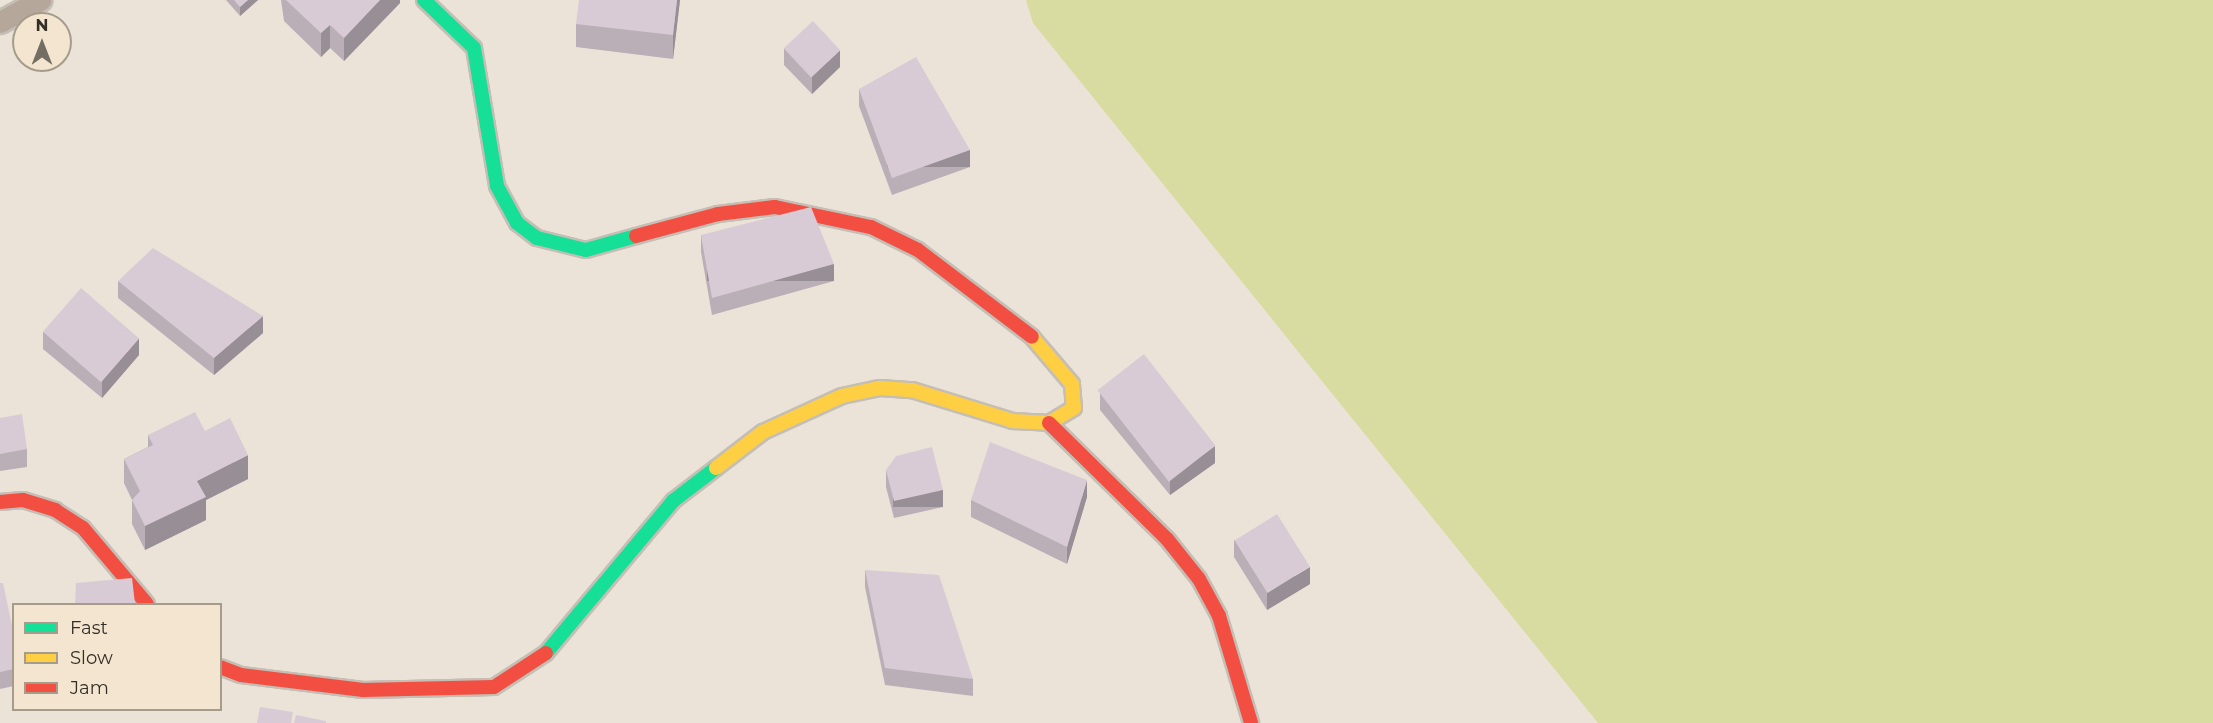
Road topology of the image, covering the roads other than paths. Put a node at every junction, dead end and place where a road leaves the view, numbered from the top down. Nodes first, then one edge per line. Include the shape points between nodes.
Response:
1 (40, 0) edge
2 (424, 0) edge
3 (0, 22) edge
4 (1049, 423) junction
5 (0, 502) edge
6 (146, 603) edge
7 (222, 668) edge
8 (1251, 723) edge

1 - 3 lane
2 - 4 street via 474,48 497,186 517,224 537,238 586,250 718,214 775,207 871,227 918,250 1033,334 1075,395 1069,414
4 - 7 street via 1013,422 892,387 843,396 763,432 673,501 539,662 494,687 363,690 241,675
4 - 8 street via 1167,539 1199,579 1219,616
5 - 6 street via 23,500 56,510 83,528

